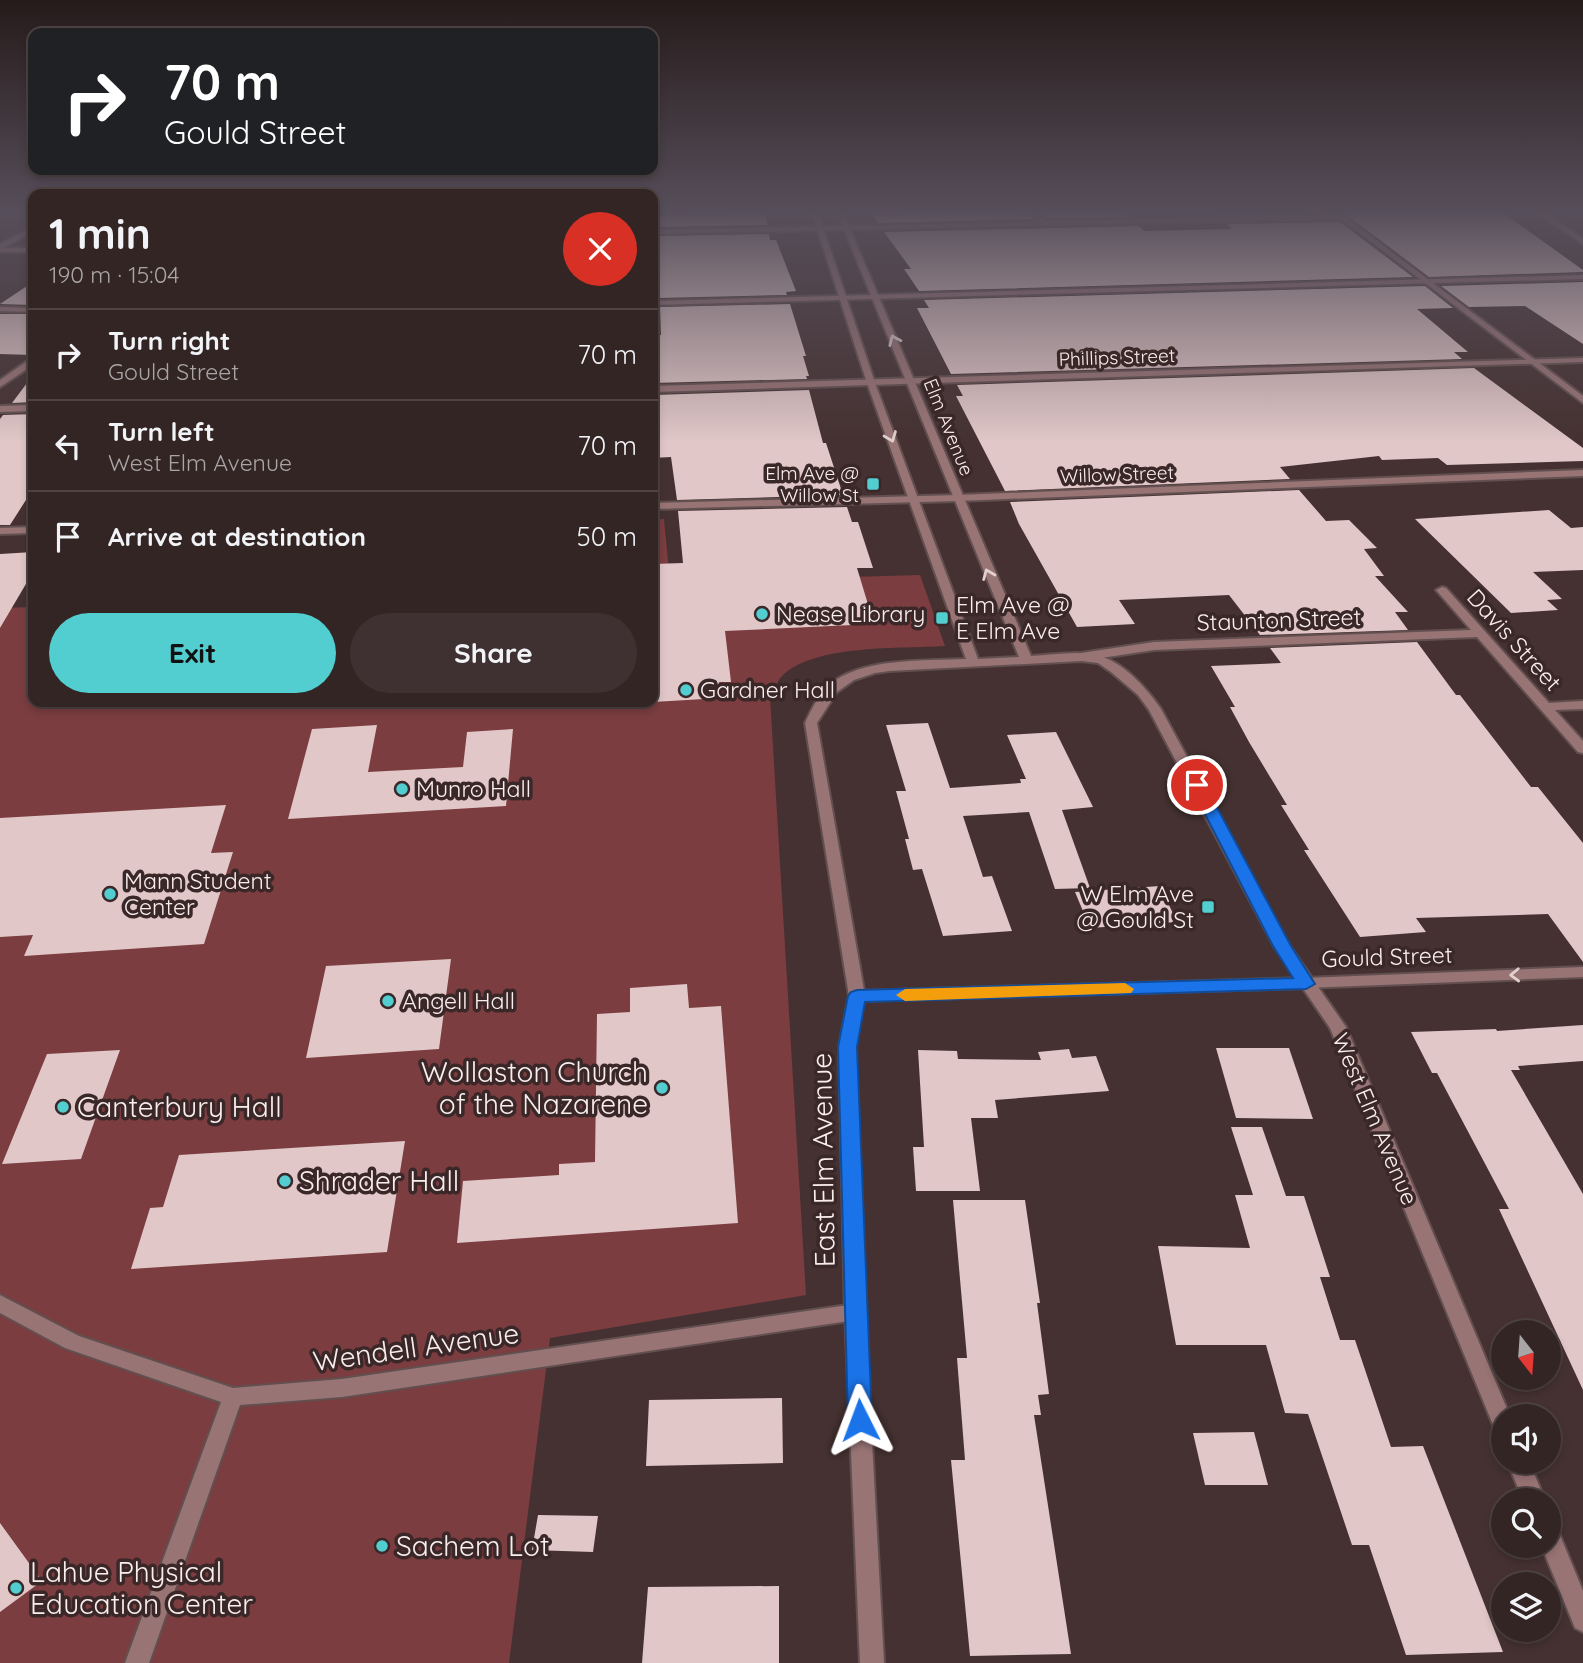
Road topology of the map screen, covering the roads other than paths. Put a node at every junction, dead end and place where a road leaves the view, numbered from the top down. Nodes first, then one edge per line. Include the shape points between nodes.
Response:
1 (839, 288) edge
2 (869, 288) edge
3 (1221, 288) edge
4 (1435, 288) edge
5 (873, 297) junction
6 (843, 298) junction
7 (658, 303) edge
8 (0, 309) edge
9 (28, 310) edge
10 (1583, 360) edge
11 (1531, 361) junction
12 (28, 364) edge
13 (912, 382) junction
14 (1, 383) edge
15 (871, 383) junction
16 (658, 389) edge
17 (1583, 400) edge
18 (28, 408) edge
19 (0, 409) edge
20 (1583, 473) edge
21 (958, 498) junction
22 (914, 499) junction
23 (658, 506) edge
24 (28, 530) edge
25 (0, 531) edge
26 (1441, 590) dead end
27 (1479, 633) junction
28 (1081, 657) junction
29 (1026, 659) junction
30 (973, 662) junction
31 (1583, 705) edge
32 (1547, 707) junction
33 (1583, 749) edge
34 (1583, 972) edge
35 (1306, 984) junction
36 (857, 996) junction
37 (0, 1303) edge
38 (855, 1312) junction
39 (233, 1396) junction
40 (1495, 1404) edge
41 (1558, 1558) edge
42 (1583, 1619) edge
43 (136, 1663) edge
44 (872, 1663) edge

1 - 6 street
2 - 5 street, Elm Avenue
3 - 5 street
4 - 11 street
5 - 6 street
13 -> 5 street, Elm Avenue
6 - 7 street
6 - 15 street
8 - 9 street
10 - 11 street, Phillips Street
11 - 13 street, Phillips Street
11 - 17 street
12 - 14 street
13 - 15 street, Phillips Street
13 - 21 street, Elm Avenue
15 - 16 street, Phillips Street
15 -> 22 street
18 - 19 street
20 - 21 street, Willow Street
21 - 22 street, Willow Street
29 -> 21 street, Elm Avenue
22 - 23 street, Willow Street
22 - 30 street
24 - 25 street
26 - 27 street, Davis Street
27 - 28 street, Staunton Street via 1154,646
27 - 32 street, Davis Street
28 - 29 street, West Elm Avenue
28 - 35 street, West Elm Avenue via 1101,660 1115,669 1155,709
29 - 30 street, West Elm Avenue
30 - 36 street, East Elm Avenue via 859,673 839,681 821,700 811,723
31 - 32 street
32 - 33 street, Davis Street
34 -> 35 street, Gould Street
35 - 36 street, Gould Street
35 - 40 street, West Elm Avenue via 1338,1027
36 - 38 street, East Elm Avenue via 847,1047
37 - 39 street, Wendell Avenue via 72,1342
38 - 39 street, Wendell Avenue via 342,1388
38 - 44 street, East Elm Avenue
39 - 43 street
41 - 42 street

